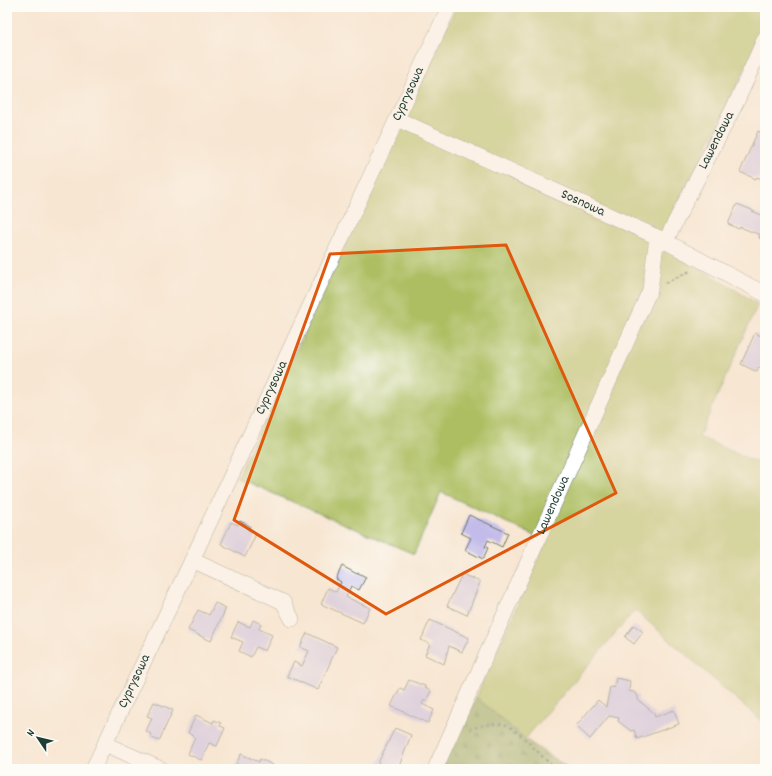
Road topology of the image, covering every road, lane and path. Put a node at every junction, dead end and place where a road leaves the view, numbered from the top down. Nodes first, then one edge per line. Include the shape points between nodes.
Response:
1 (449, 7) edge
2 (765, 38) edge
3 (397, 119) junction
4 (661, 239) junction
5 (707, 263) junction
6 (650, 290) junction
7 (765, 294) edge
8 (192, 560) junction
9 (292, 619) dead end
10 (455, 727) junction
11 (105, 744) junction
12 (93, 769) edge
13 (161, 769) edge
14 (435, 769) edge
15 (555, 769) edge

1 - 3 street, Cyprysowa
2 - 4 street, Lawendowa via 738,101
3 - 4 street, Sosnowa
3 - 8 street, Cyprysowa
4 - 5 street, Sosnowa
4 - 6 street, Lawendowa
5 - 6 path
5 - 7 street, Sosnowa
6 - 10 street, Lawendowa
8 - 9 street via 283,602
8 - 11 street, Cyprysowa
10 - 14 street, Lawendowa
10 - 15 path via 464,730 489,724 507,725
11 - 12 street, Cyprysowa
11 - 13 street

